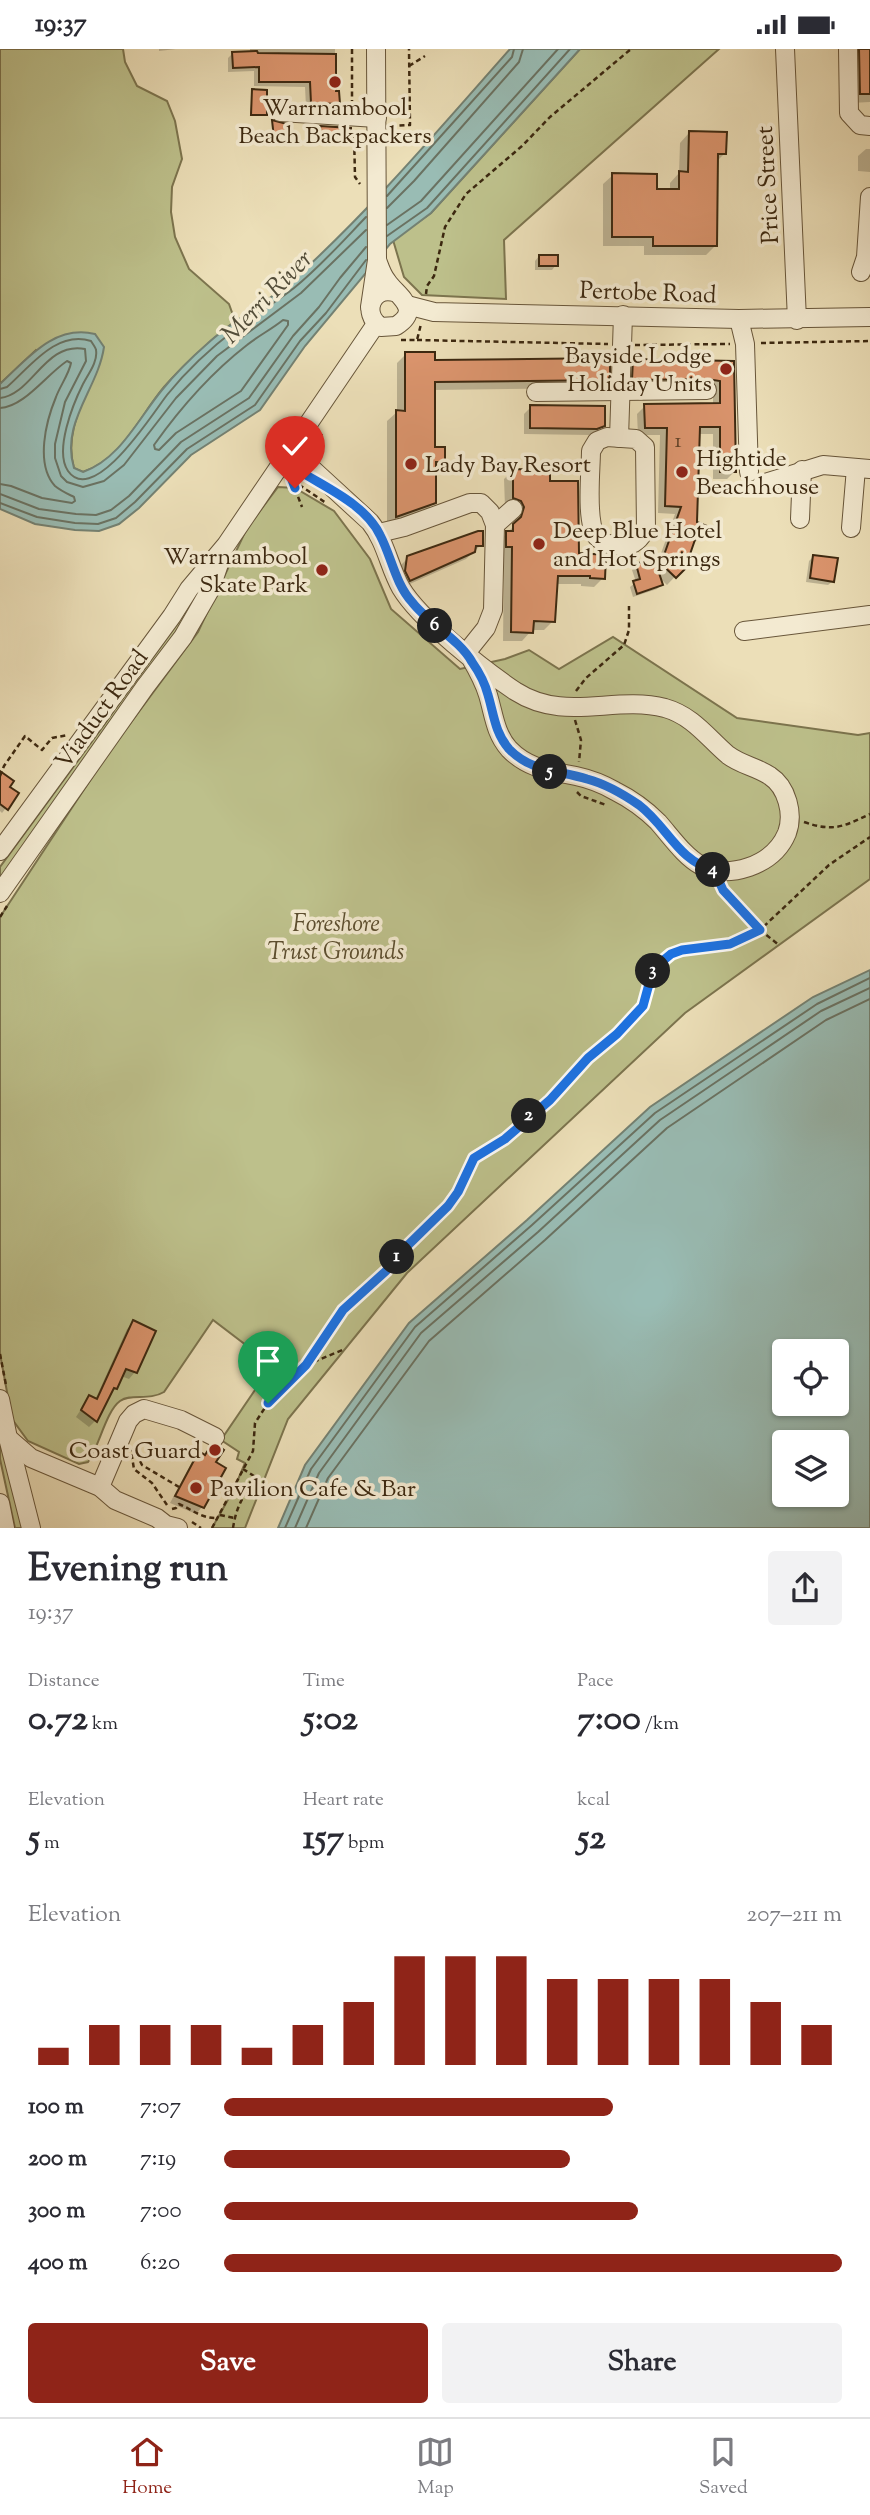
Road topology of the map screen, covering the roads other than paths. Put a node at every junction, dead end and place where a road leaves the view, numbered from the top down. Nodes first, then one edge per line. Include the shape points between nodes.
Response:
1 (376, 49) edge
2 (785, 49) edge
3 (848, 49) edge
4 (280, 113) dead end
5 (377, 122) junction
6 (870, 126) edge
7 (870, 197) edge
8 (377, 260) junction
9 (865, 262) edge
10 (403, 306) junction
11 (370, 307) junction
12 (622, 315) junction
13 (870, 317) edge
14 (739, 319) junction
15 (797, 320) junction
16 (376, 324) junction
17 (620, 390) junction
18 (707, 390) dead end
19 (536, 392) dead end
20 (619, 438) junction
21 (286, 453) junction
22 (863, 468) edge
23 (802, 470) junction
24 (344, 498) junction
25 (513, 509) dead end
26 (800, 519) dead end
27 (495, 525) junction
28 (851, 528) dead end
29 (379, 533) junction
30 (226, 545) junction
31 (870, 615) edge
32 (744, 631) dead end
33 (468, 655) junction
34 (523, 695) junction
35 (492, 712) junction
36 (0, 851) edge
37 (0, 893) edge
38 (0, 1399) edge
39 (215, 1437) dead end
40 (8, 1439) junction
41 (100, 1487) junction
42 (0, 1503) edge
43 (5, 1528) edge
44 (31, 1528) edge
45 (178, 1528) edge

1 - 5 street
2 - 15 street, Price Street
3 - 6 street via 849,113 860,125
4 - 5 street via 353,116
5 - 8 street via 370,187
7 - 9 street
8 - 10 street
8 - 11 street
10 - 11 street via 386,291 375,296
10 - 12 street, Pertobe Road via 424,311
10 - 16 street via 391,328
11 - 16 street
12 - 14 street, Pertobe Road
12 - 17 street
13 - 15 street, Pertobe Road
14 - 15 street, Pertobe Road
14 - 23 street via 755,478
16 - 21 street, Viaduct Road
17 - 18 street
17 - 19 street
17 - 20 street
20 - 20 street via 636,439 645,447 646,528 640,539 627,546 609,545 597,537 591,524 591,451 607,437
21 - 24 street via 297,455
21 - 24 street via 298,470
21 - 30 street, Viaduct Road
22 - 23 street via 823,465
22 - 28 street
23 - 26 street
24 - 29 street
25 - 27 street
27 - 29 street via 481,503 470,503
27 - 33 street via 493,610
29 - 33 street via 402,589 424,616
30 - 36 street, Viaduct Road
30 - 37 street, Viaduct Road via 210,590 183,637
31 - 32 street
33 - 34 street
33 - 35 street via 483,681
34 - 35 street via 504,694
34 - 35 street via 561,708 638,704 679,713 731,757 772,776 787,799 786,836 765,860 716,880 683,853 641,807 620,793 520,759 501,739
38 - 40 street
39 - 41 street via 144,1409 128,1421
40 - 41 street via 32,1458
40 - 44 street
41 - 45 street via 115,1500
42 - 43 street

